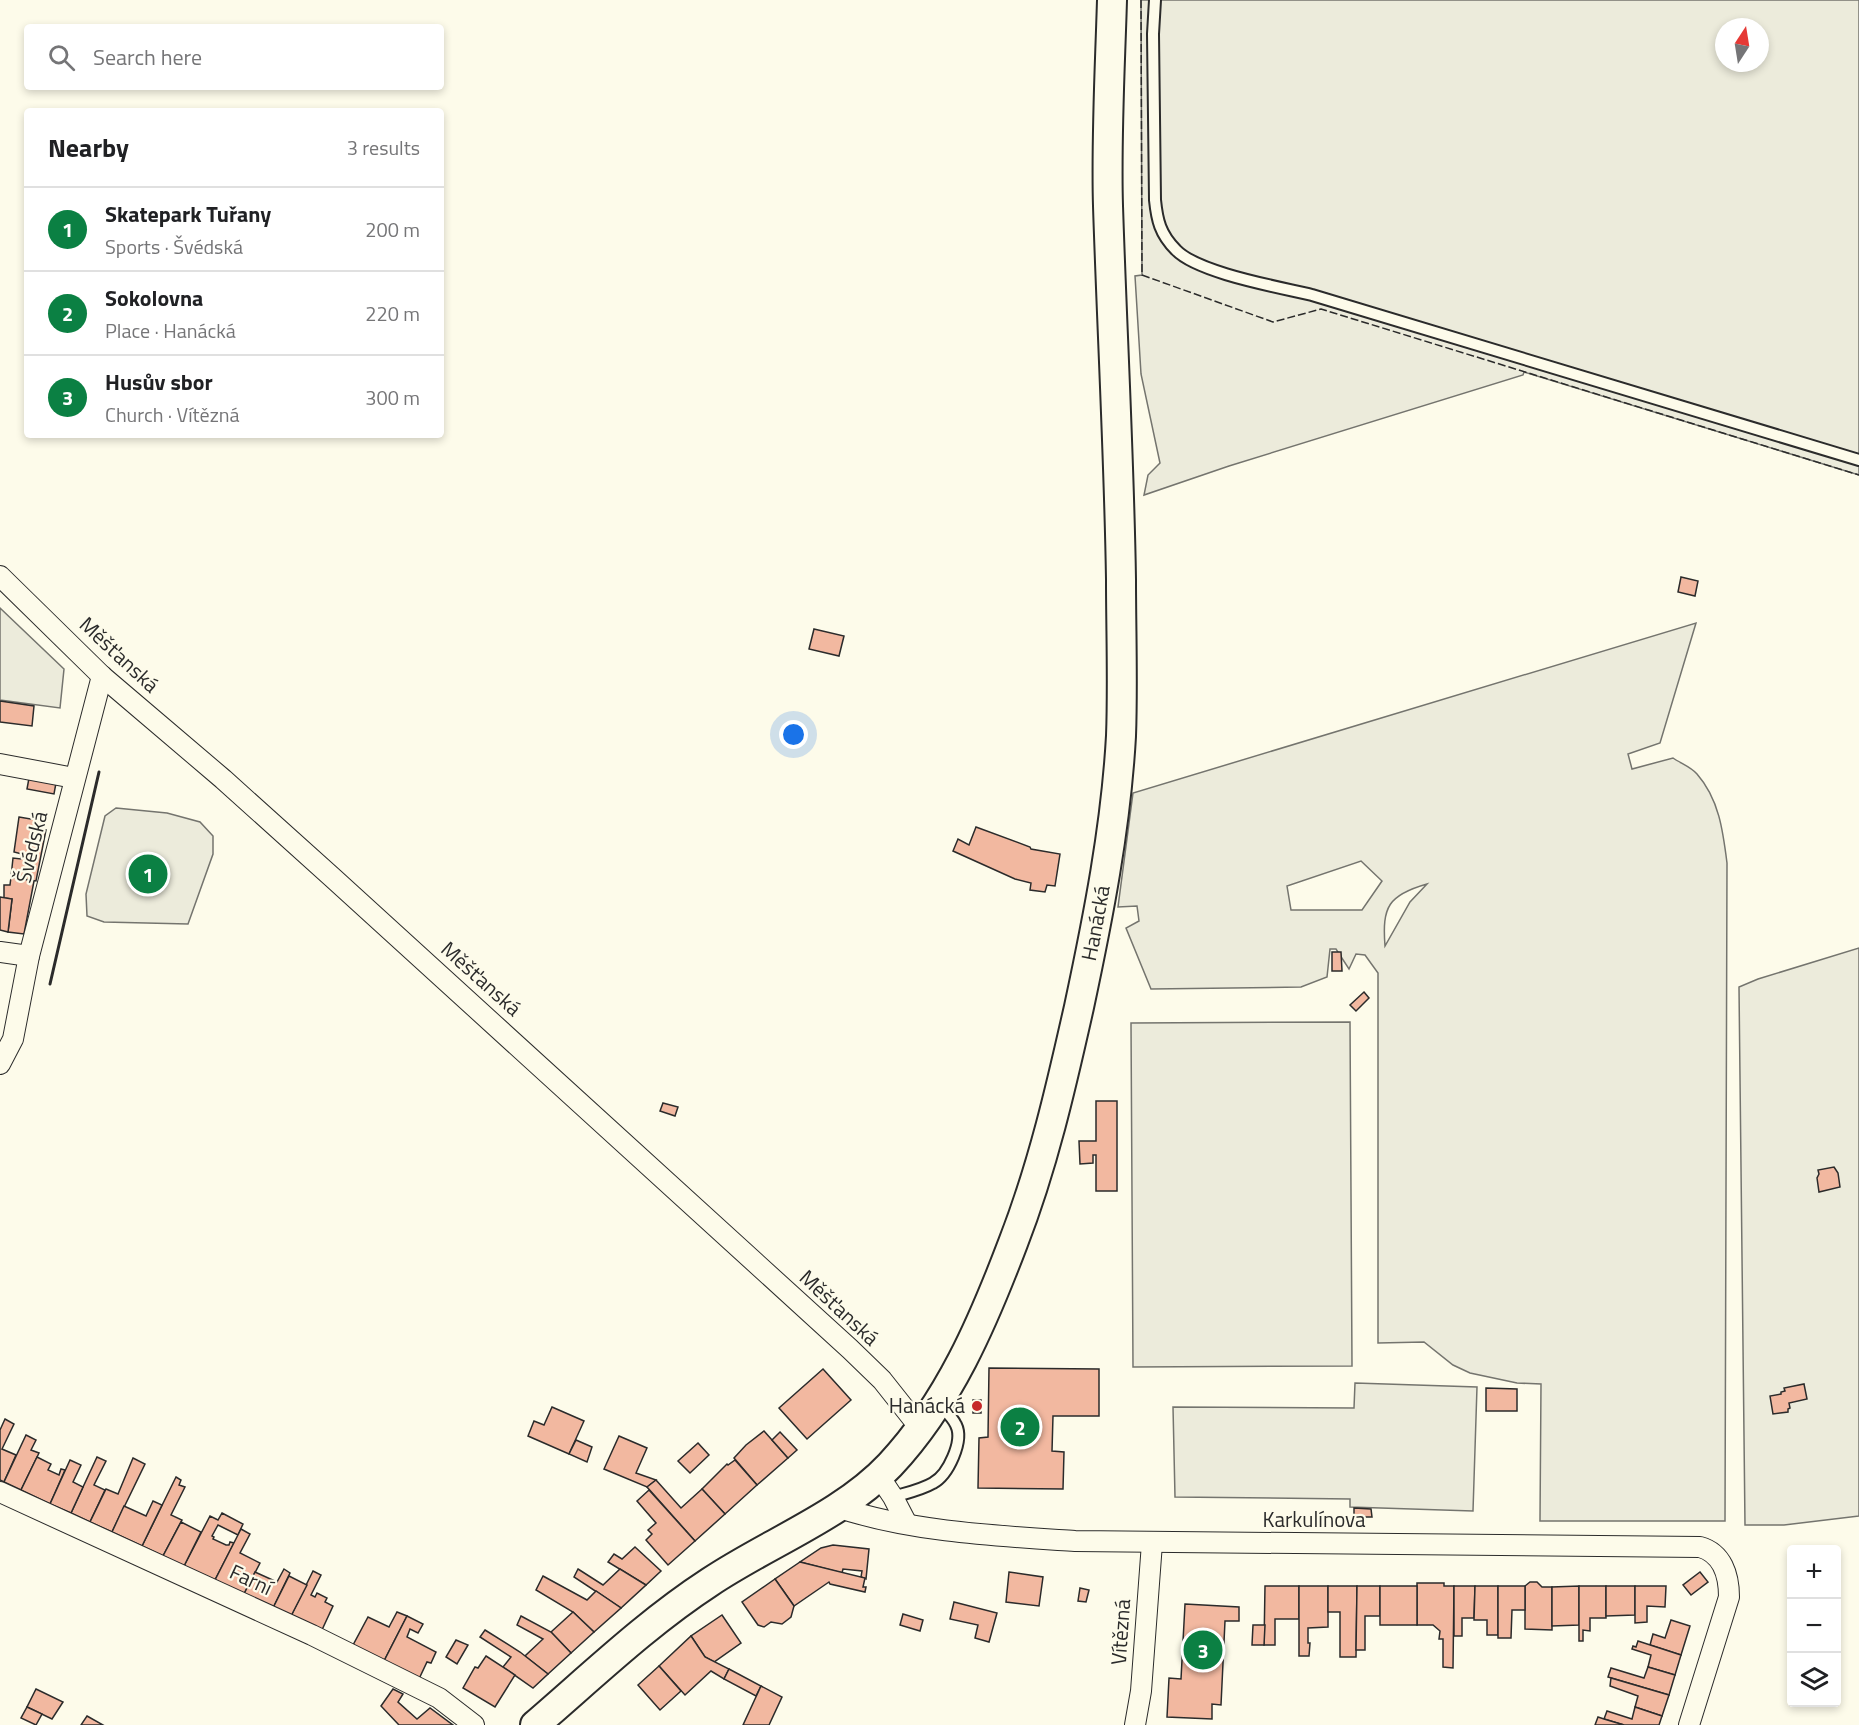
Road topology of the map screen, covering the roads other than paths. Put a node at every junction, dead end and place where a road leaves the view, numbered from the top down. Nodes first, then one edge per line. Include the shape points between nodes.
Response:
1 (1112, 0) edge
2 (1155, 0) edge
3 (1859, 460) edge
4 (0, 576) edge
5 (102, 676) junction
6 (0, 764) edge
7 (74, 778) junction
8 (0, 952) edge
9 (29, 956) junction
10 (0, 1064) edge
11 (938, 1403) junction
12 (920, 1428) junction
13 (886, 1487) junction
14 (0, 1492) edge
15 (837, 1507) junction
16 (907, 1524) junction
17 (1152, 1543) junction
18 (474, 1725) edge
19 (536, 1725) edge
20 (1135, 1725) edge
21 (1689, 1725) edge

1 - 11 street, Hanácká via 1108,200 1122,653 1114,811 1096,927 1060,1092 1025,1212 975,1334
2 - 3 lane via 1155,200 1158,222 1177,252 1226,273 1312,295
4 - 5 street, Měšťanská
5 - 7 street, Švédská
5 - 12 street, Měšťanská via 274,824 850,1349 882,1380
6 - 7 street
7 - 9 street, Švédská
8 - 9 street
9 - 10 street, Švédská via 13,1040
11 - 12 street, Hanácká
11 - 13 lane via 958,1430 950,1466 933,1483
12 - 13 street, Hanácká via 902,1452
13 - 15 street, Hanácká
13 - 16 street
14 - 18 street, Farní via 312,1635 439,1698
15 - 16 street, Karkulínova
15 - 19 street, Hanácká via 687,1598
16 - 17 street, Karkulínova via 1026,1538
17 - 20 street, Vítězná
17 - 21 street, Karkulínova via 1700,1547 1718,1558 1726,1572 1729,1597

